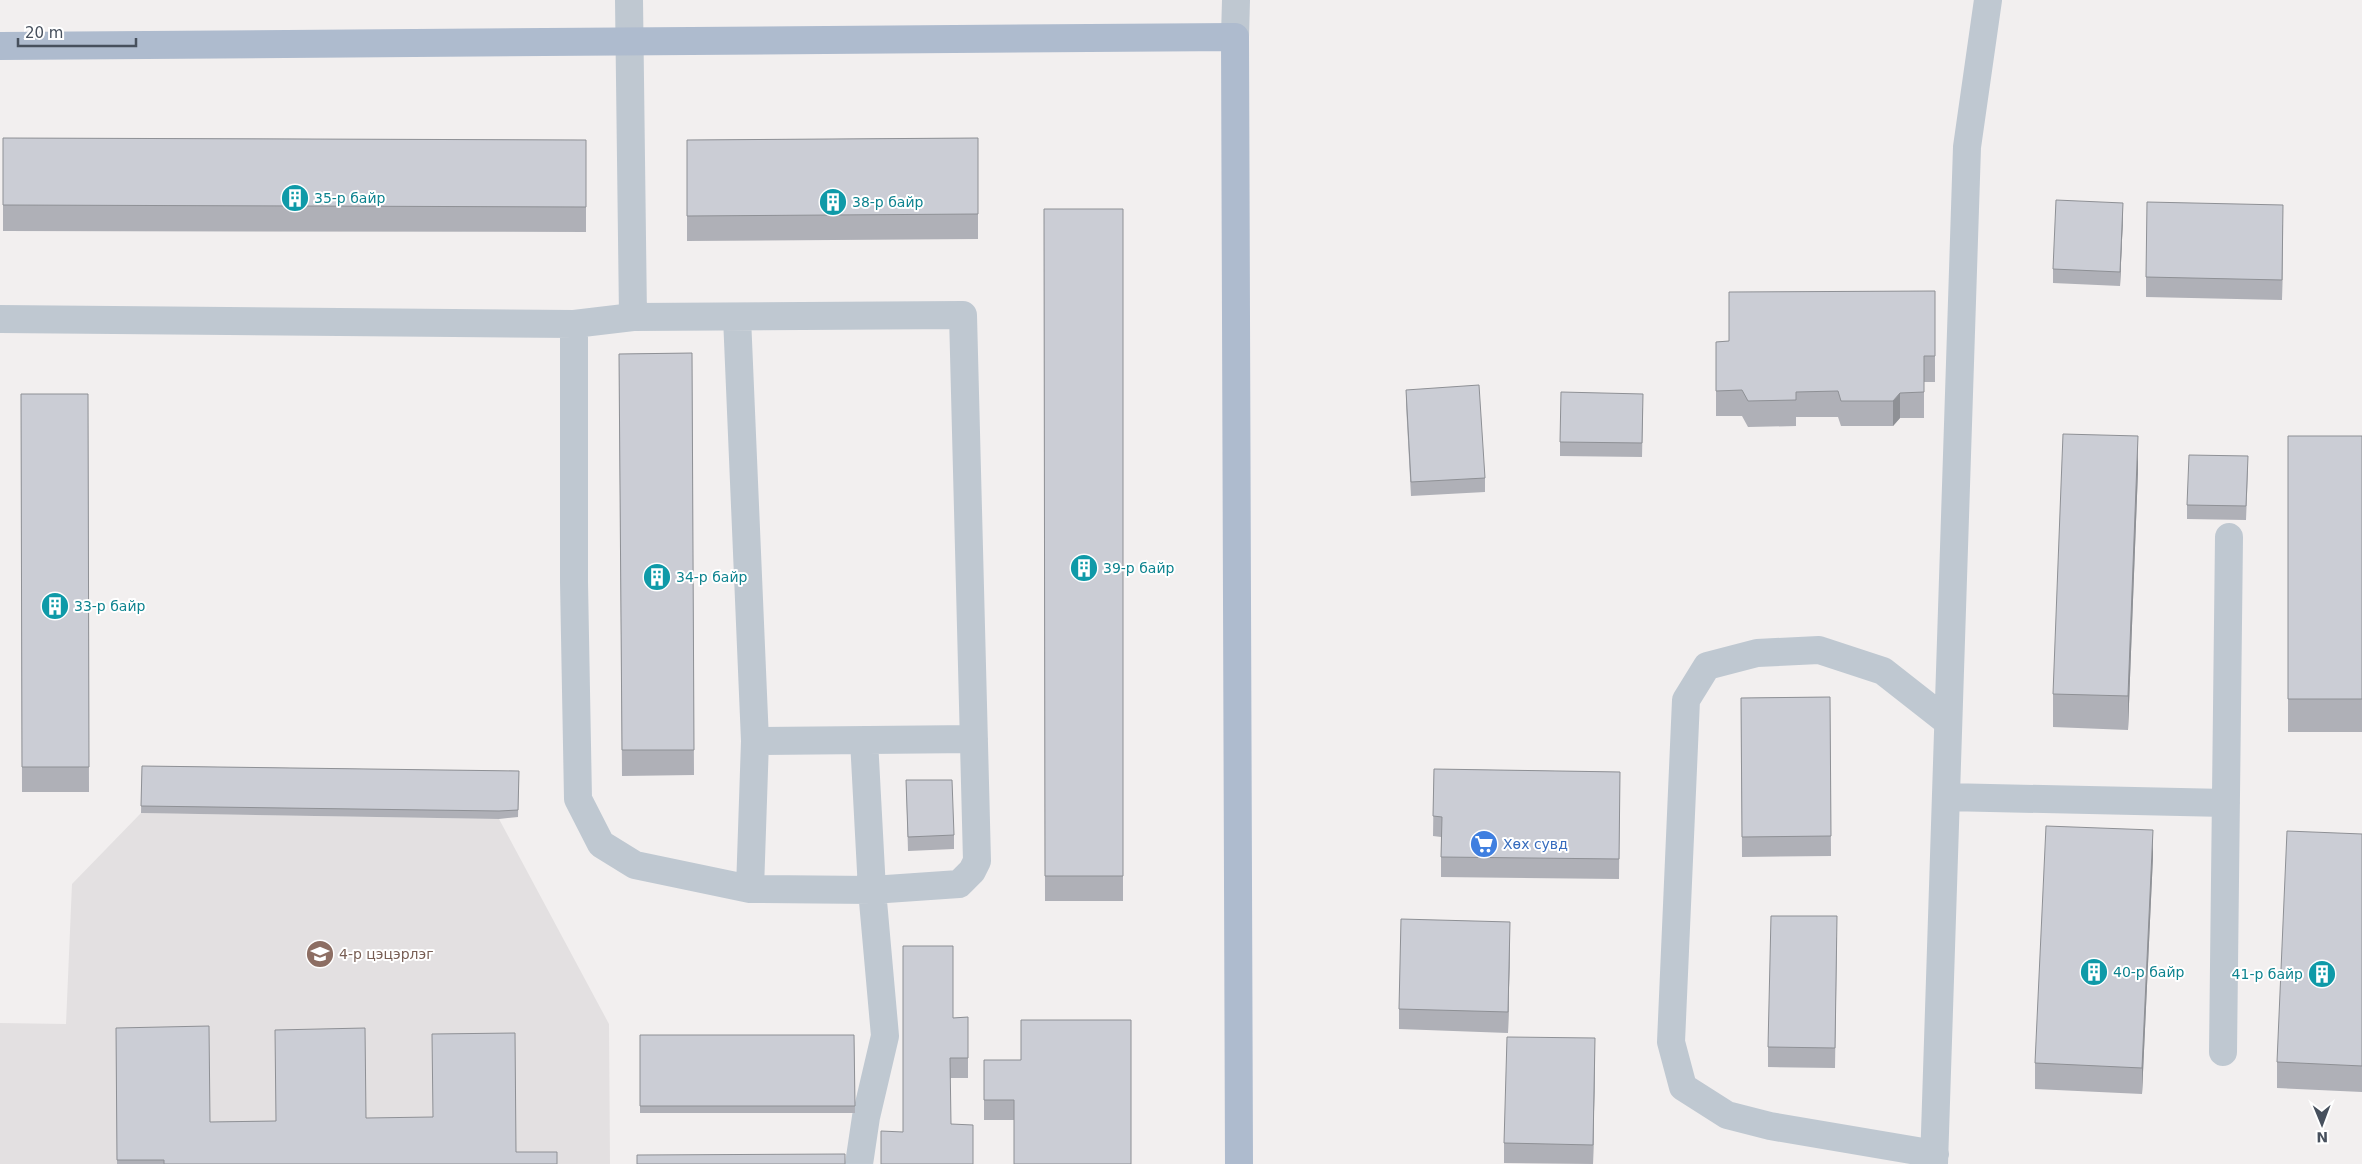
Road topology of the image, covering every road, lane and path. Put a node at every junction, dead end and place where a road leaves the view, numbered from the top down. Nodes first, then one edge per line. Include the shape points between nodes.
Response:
1 (629, 0) edge
2 (1236, 0) edge
3 (1988, 0) edge
4 (1235, 37) junction
5 (630, 42) junction
6 (0, 46) edge
7 (633, 317) junction
8 (738, 317) junction
9 (0, 319) edge
10 (574, 324) junction
11 (2229, 537) dead end
12 (1948, 722) junction
13 (974, 739) junction
14 (864, 740) junction
15 (755, 741) junction
16 (1946, 797) junction
17 (2226, 803) junction
18 (750, 889) junction
19 (872, 890) junction
20 (2223, 1052) dead end
21 (1934, 1159) edge
22 (859, 1164) edge
23 (1239, 1164) edge

1 - 5 lane
2 - 4 lane
3 - 12 lane via 1967,147
4 - 5 main road
4 - 23 main road
5 - 6 main road
5 - 7 lane
7 - 8 lane
7 - 10 lane
8 - 13 lane via 963,316
8 - 15 lane
9 - 10 lane
10 - 18 lane via 578,800 601,844 635,865
11 - 17 lane
12 - 16 lane
12 - 21 lane via 1884,671 1819,650 1757,652 1707,666 1686,700 1672,1042 1683,1086 1727,1115
13 - 14 lane
13 - 19 lane via 977,861 972,871 959,884
14 - 15 lane
14 - 19 lane
15 - 18 lane
16 - 17 lane
16 - 21 lane
17 - 20 lane
18 - 19 lane
19 - 22 lane via 885,1036

